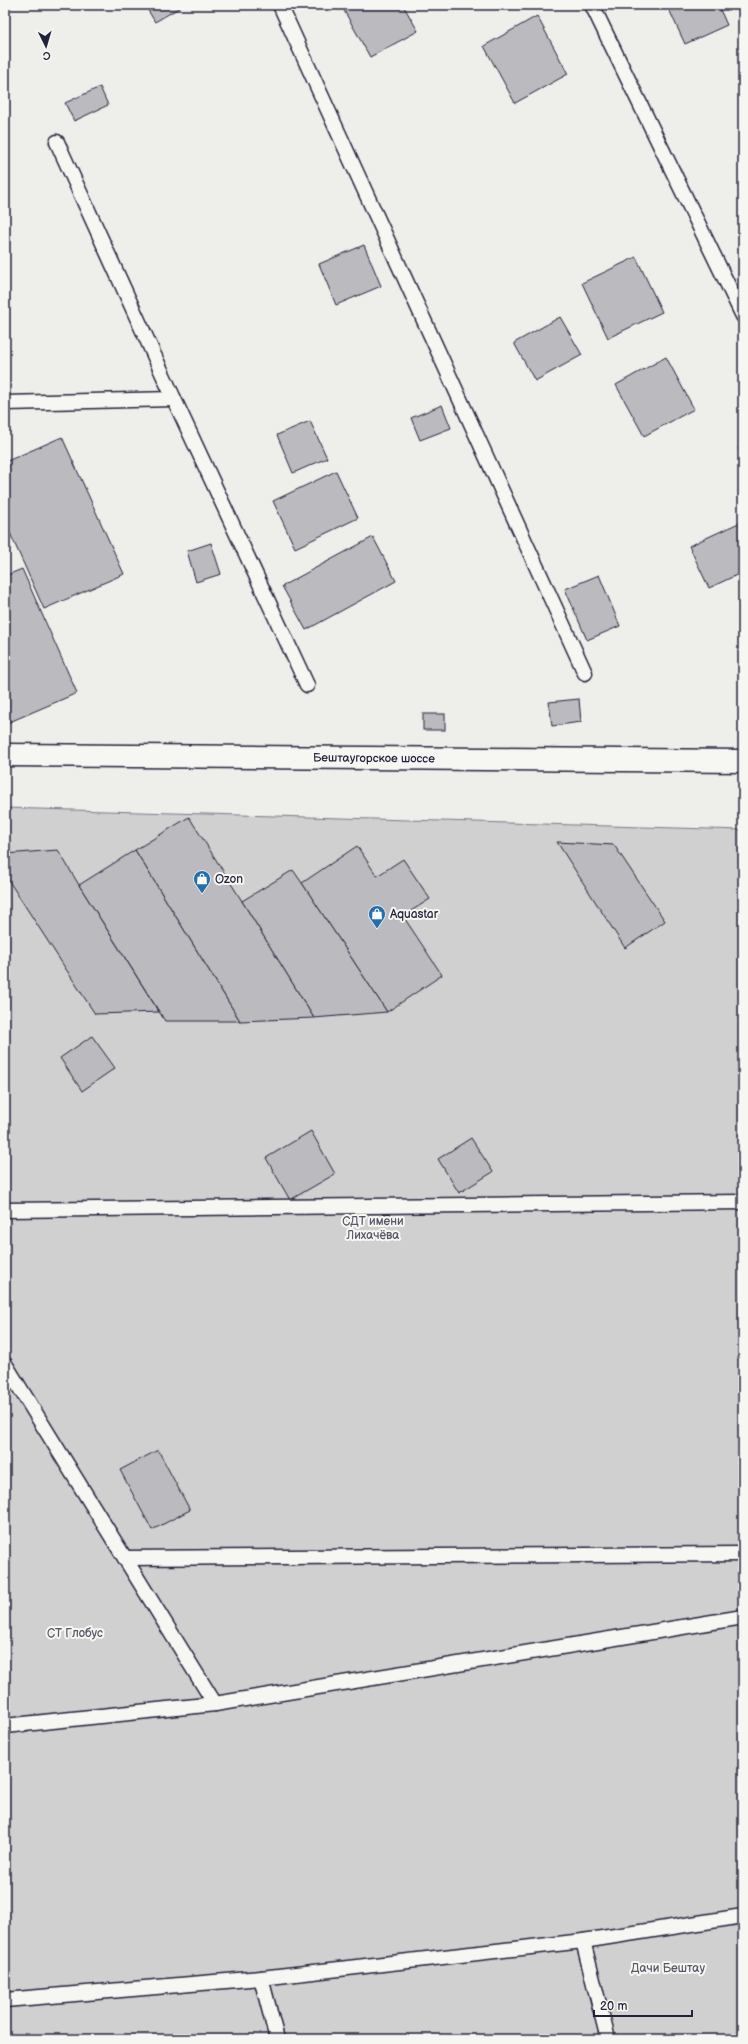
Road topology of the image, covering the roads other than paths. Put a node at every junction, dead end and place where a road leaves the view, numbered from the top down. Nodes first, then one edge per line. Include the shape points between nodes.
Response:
1 (280, 5) edge
2 (592, 5) edge
3 (57, 142) dead end
4 (743, 316) edge
5 (174, 399) junction
6 (5, 403) edge
7 (585, 673) dead end
8 (308, 685) dead end
9 (5, 755) edge
10 (743, 761) edge
11 (743, 1202) edge
12 (5, 1210) edge
13 (5, 1364) edge
14 (743, 1554) edge
15 (125, 1558) junction
16 (743, 1617) edge
17 (214, 1704) junction
18 (5, 1726) edge
19 (743, 1916) edge
20 (583, 1941) junction
21 (261, 1978) junction
22 (5, 2000) edge
23 (277, 2039) edge
24 (608, 2039) edge

1 - 7 lane
2 - 4 lane
3 - 5 lane
5 - 6 lane
5 - 8 lane
9 - 10 main road, Бештаугорское шоссе
11 - 12 lane
13 - 15 lane
14 - 15 lane
15 - 17 lane
16 - 17 lane
17 - 18 lane
19 - 20 lane
20 - 21 lane
20 - 24 lane
21 - 22 lane
21 - 23 lane

